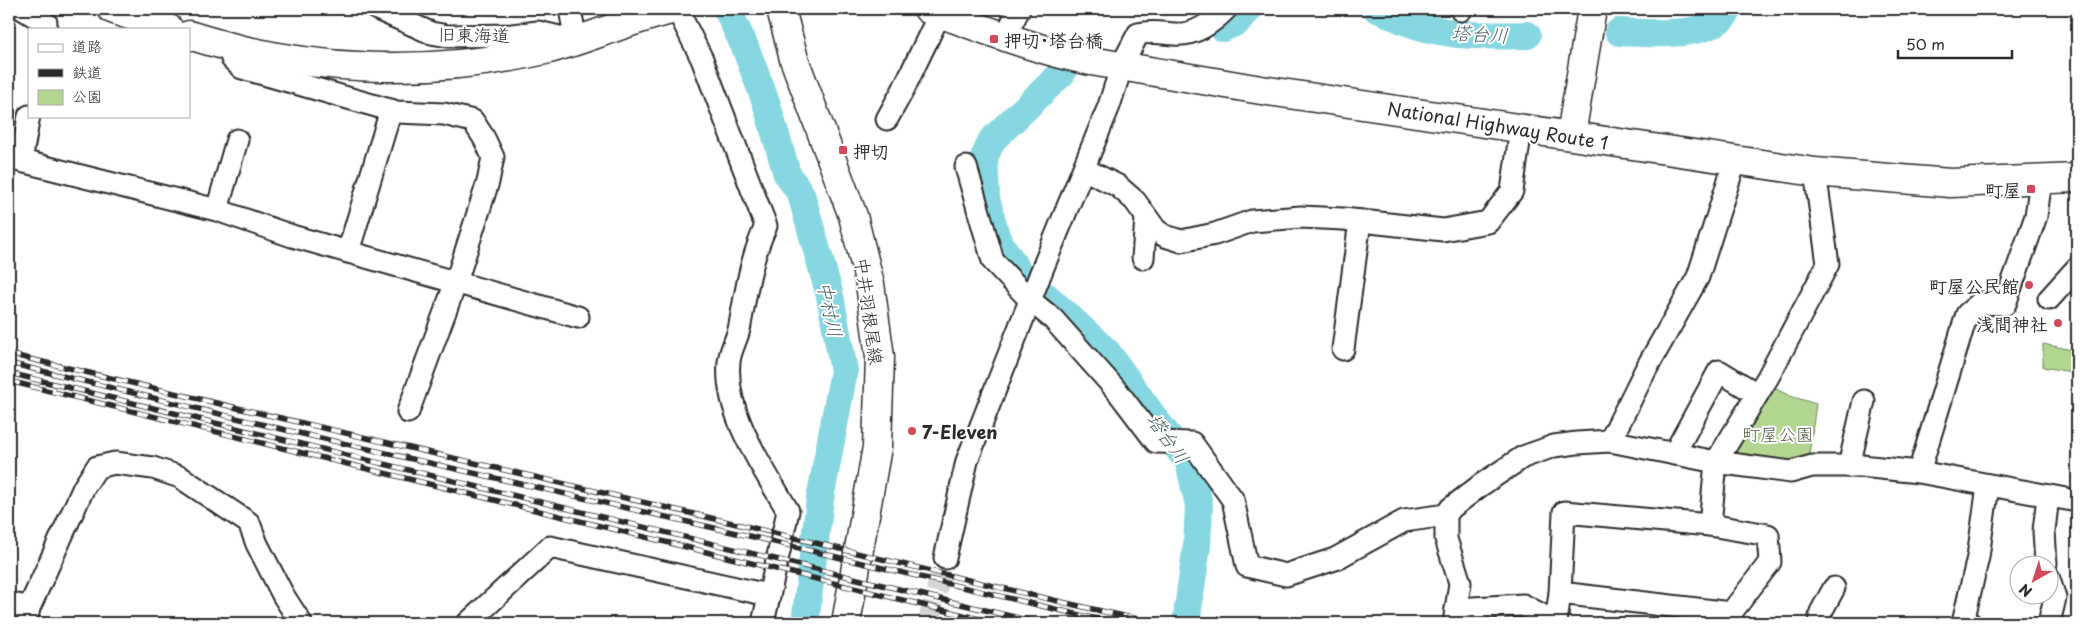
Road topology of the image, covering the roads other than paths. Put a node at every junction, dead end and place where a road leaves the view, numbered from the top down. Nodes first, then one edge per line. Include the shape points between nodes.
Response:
1 (23, 9) edge
2 (112, 9) edge
3 (377, 9) edge
4 (570, 9) edge
5 (672, 9) edge
6 (781, 9) edge
7 (1019, 9) edge
8 (1592, 9) edge
9 (934, 11) edge
10 (1220, 15) edge
11 (46, 26) edge
12 (166, 28) edge
13 (190, 35) edge
14 (1005, 37) junction
15 (576, 41) junction
16 (230, 48) junction
17 (1127, 54) junction
18 (389, 116) junction
19 (28, 118) edge
20 (887, 120) dead end
21 (1521, 128) junction
22 (467, 133) dead end
23 (1571, 135) junction
24 (237, 140) dead end
25 (15, 159) edge
26 (1735, 161) junction
27 (966, 167) dead end
28 (1084, 170) junction
29 (1815, 172) junction
30 (2077, 178) edge
31 (2041, 180) junction
32 (217, 210) junction
33 (1146, 218) junction
34 (1360, 221) junction
35 (348, 252) junction
36 (1143, 258) dead end
37 (2077, 268) edge
38 (456, 282) junction
39 (2049, 299) dead end
40 (1030, 300) junction
41 (578, 317) dead end
42 (1343, 349) dead end
43 (1757, 394) junction
44 (1864, 401) dead end
45 (408, 412) dead end
46 (1610, 442) junction
47 (1674, 454) junction
48 (1716, 462) junction
49 (1849, 466) junction
50 (1919, 472) junction
51 (1988, 486) junction
52 (2048, 496) junction
53 (2077, 501) edge
54 (1446, 515) junction
55 (1710, 525) junction
56 (2045, 554) edge
57 (945, 558) tunnel mouth
58 (1834, 588) dead end
59 (1560, 593) junction
60 (768, 595) junction
61 (9, 603) edge
62 (2054, 604) edge
63 (28, 616) edge
64 (1455, 616) edge
65 (1731, 618) edge
66 (1557, 622) edge
67 (301, 623) edge
68 (468, 623) edge
69 (763, 623) edge
70 (846, 623) edge
71 (1819, 623) edge
72 (1970, 623) edge
73 (2049, 623) edge

1 - 11 street
2 - 12 main road
3 - 15 street, 旧東海道 via 431,34 512,36 538,32
4 - 15 street
5 - 15 main road
5 - 60 street via 702,59 766,226 751,265 739,333 729,359 728,386 734,412 788,512
6 - 70 main road, 中井羽根尾線 via 794,59 854,216 870,284 880,357 877,447
7 - 14 street
8 - 23 main road
9 - 14 main road, National Highway Route 1
9 - 20 street via 908,82
10 - 17 street via 1192,32 1138,34
13 - 16 main road
14 - 17 main road, National Highway Route 1 via 1091,61
15 - 16 main road via 505,58 436,66 324,64
16 - 18 street via 232,59 242,68
17 - 21 main road, National Highway Route 1 via 1261,90
17 - 28 street
18 - 22 street via 448,124
18 - 35 street
18 - 38 street via 444,114 473,121 493,156 488,182
19 - 25 street
21 - 23 main road, National Highway Route 1
21 - 34 street via 1512,190 1488,222 1442,230
23 - 26 main road, National Highway Route 1
24 - 32 street
25 - 32 street
26 - 29 main road, National Highway Route 1
26 - 46 street via 1698,277 1646,368
27 - 40 street via 993,261
28 - 33 street via 1118,186 1135,200
28 - 40 street
29 - 31 main road, National Highway Route 1 via 1950,183
29 - 43 street via 1828,264
30 - 31 main road, National Highway Route 1
31 - 50 street via 2036,216 2005,304 1980,303 1966,314
32 - 35 street
33 - 34 street via 1165,236 1181,240 1215,234 1252,220 1301,217
33 - 36 street
34 - 42 street
35 - 38 street
37 - 39 street
38 - 41 street
38 - 45 street
40 - 54 street via 1053,319 1156,442 1192,443 1233,500 1247,566 1286,575 1335,559 1404,522
40 - 57 street via 967,461
43 - 47 street via 1719,371
43 - 48 street
44 - 49 street
46 - 47 street
46 - 54 street via 1577,442 1523,457 1481,485
47 - 48 street
48 - 49 street via 1791,472 1812,466
48 - 55 street
49 - 50 street
50 - 51 street
51 - 52 street
51 - 72 street via 1978,557 1963,622
52 - 53 street
52 - 56 street
54 - 64 street via 1446,539 1460,583
55 - 59 street via 1564,512
55 - 65 street via 1768,535 1770,562
58 - 71 street
59 - 65 street
59 - 66 street
60 - 68 street via 550,547
60 - 69 street
61 - 63 street
62 - 73 street
63 - 67 street via 84,486 98,468 115,463 153,468 180,477 249,523 283,595
64 - 66 street via 1523,605

